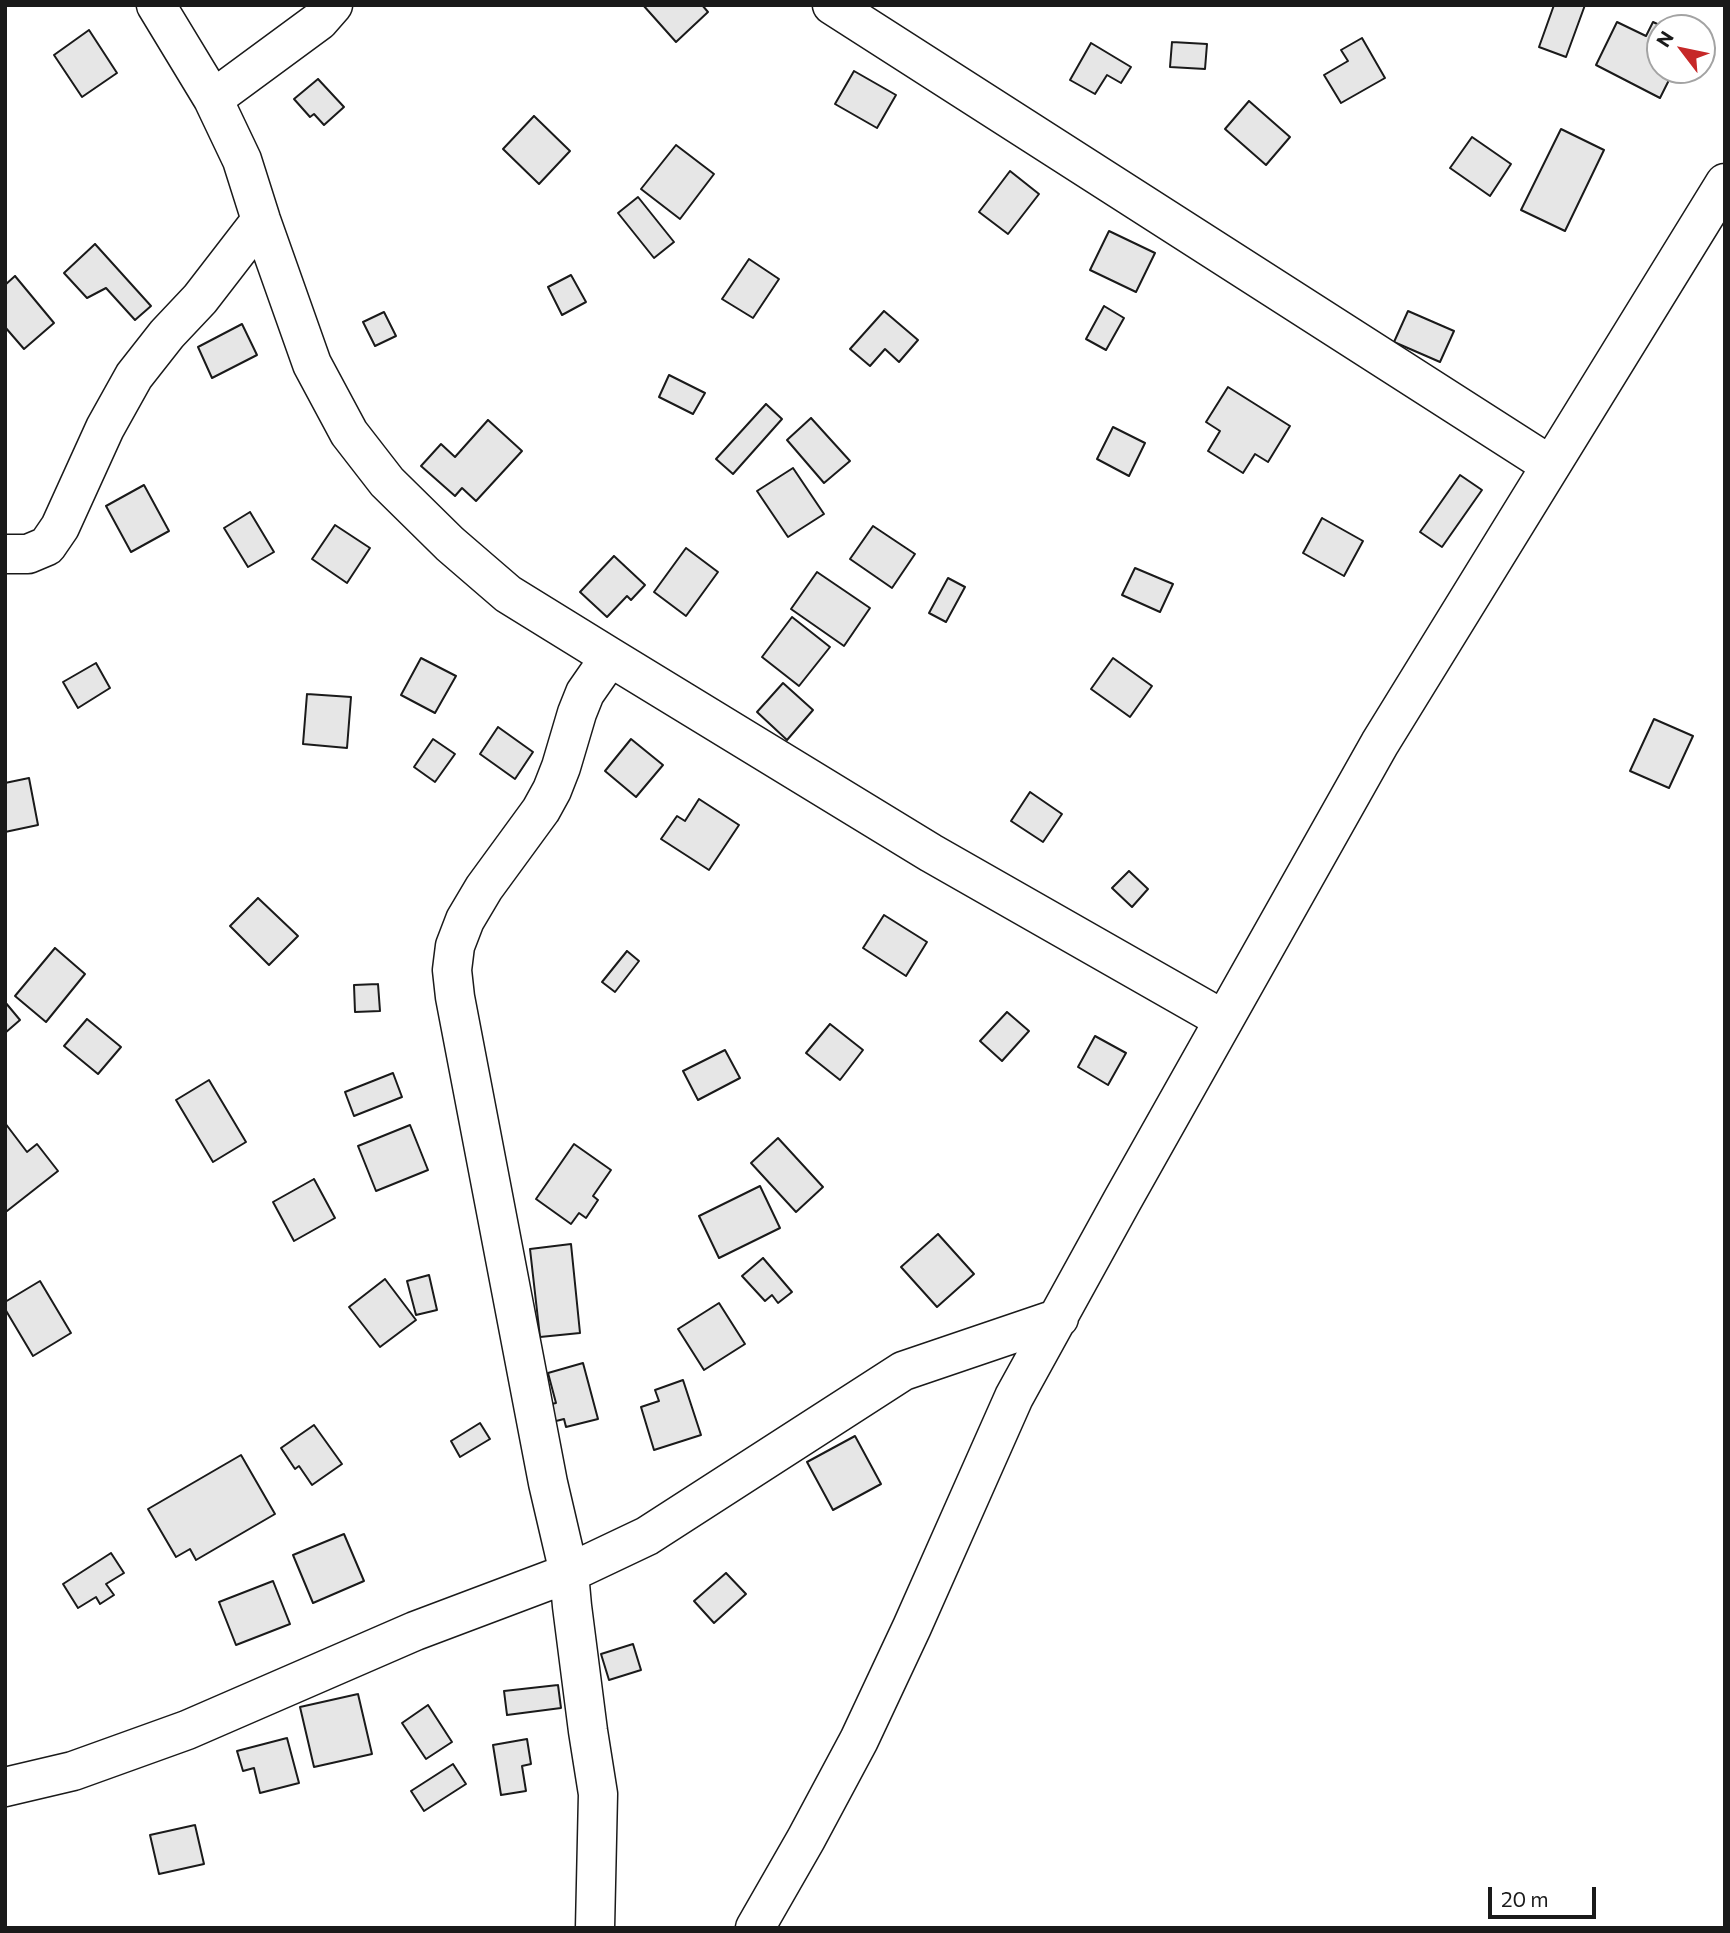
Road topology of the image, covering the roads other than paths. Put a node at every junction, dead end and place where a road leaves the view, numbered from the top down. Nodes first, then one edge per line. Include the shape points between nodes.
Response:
1 (156, 5) edge
2 (333, 5) edge
3 (832, 5) edge
4 (213, 99) junction
5 (1725, 183) edge
6 (261, 220) junction
7 (1550, 465) junction
8 (5, 554) edge
9 (610, 657) junction
10 (1224, 1020) junction
11 (1059, 1318) junction
12 (569, 1573) junction
13 (5, 1787) edge
14 (595, 1928) edge
15 (755, 1928) edge

1 - 4 street
2 - 4 street via 319,21
3 - 7 street
4 - 6 street via 242,160
5 - 7 street
6 - 8 street via 134,376 47,546 28,554
6 - 9 street via 312,364 349,433 387,482 508,594
7 - 10 street via 1380,743
9 - 10 street via 931,853
9 - 12 street via 585,693 561,767 541,810 465,920 452,970 545,1470
10 - 11 street
11 - 12 street via 903,1371 648,1536
11 - 15 street via 1014,1397 859,1740
12 - 13 street via 415,1631 187,1730 73,1772
12 - 14 street via 598,1794

